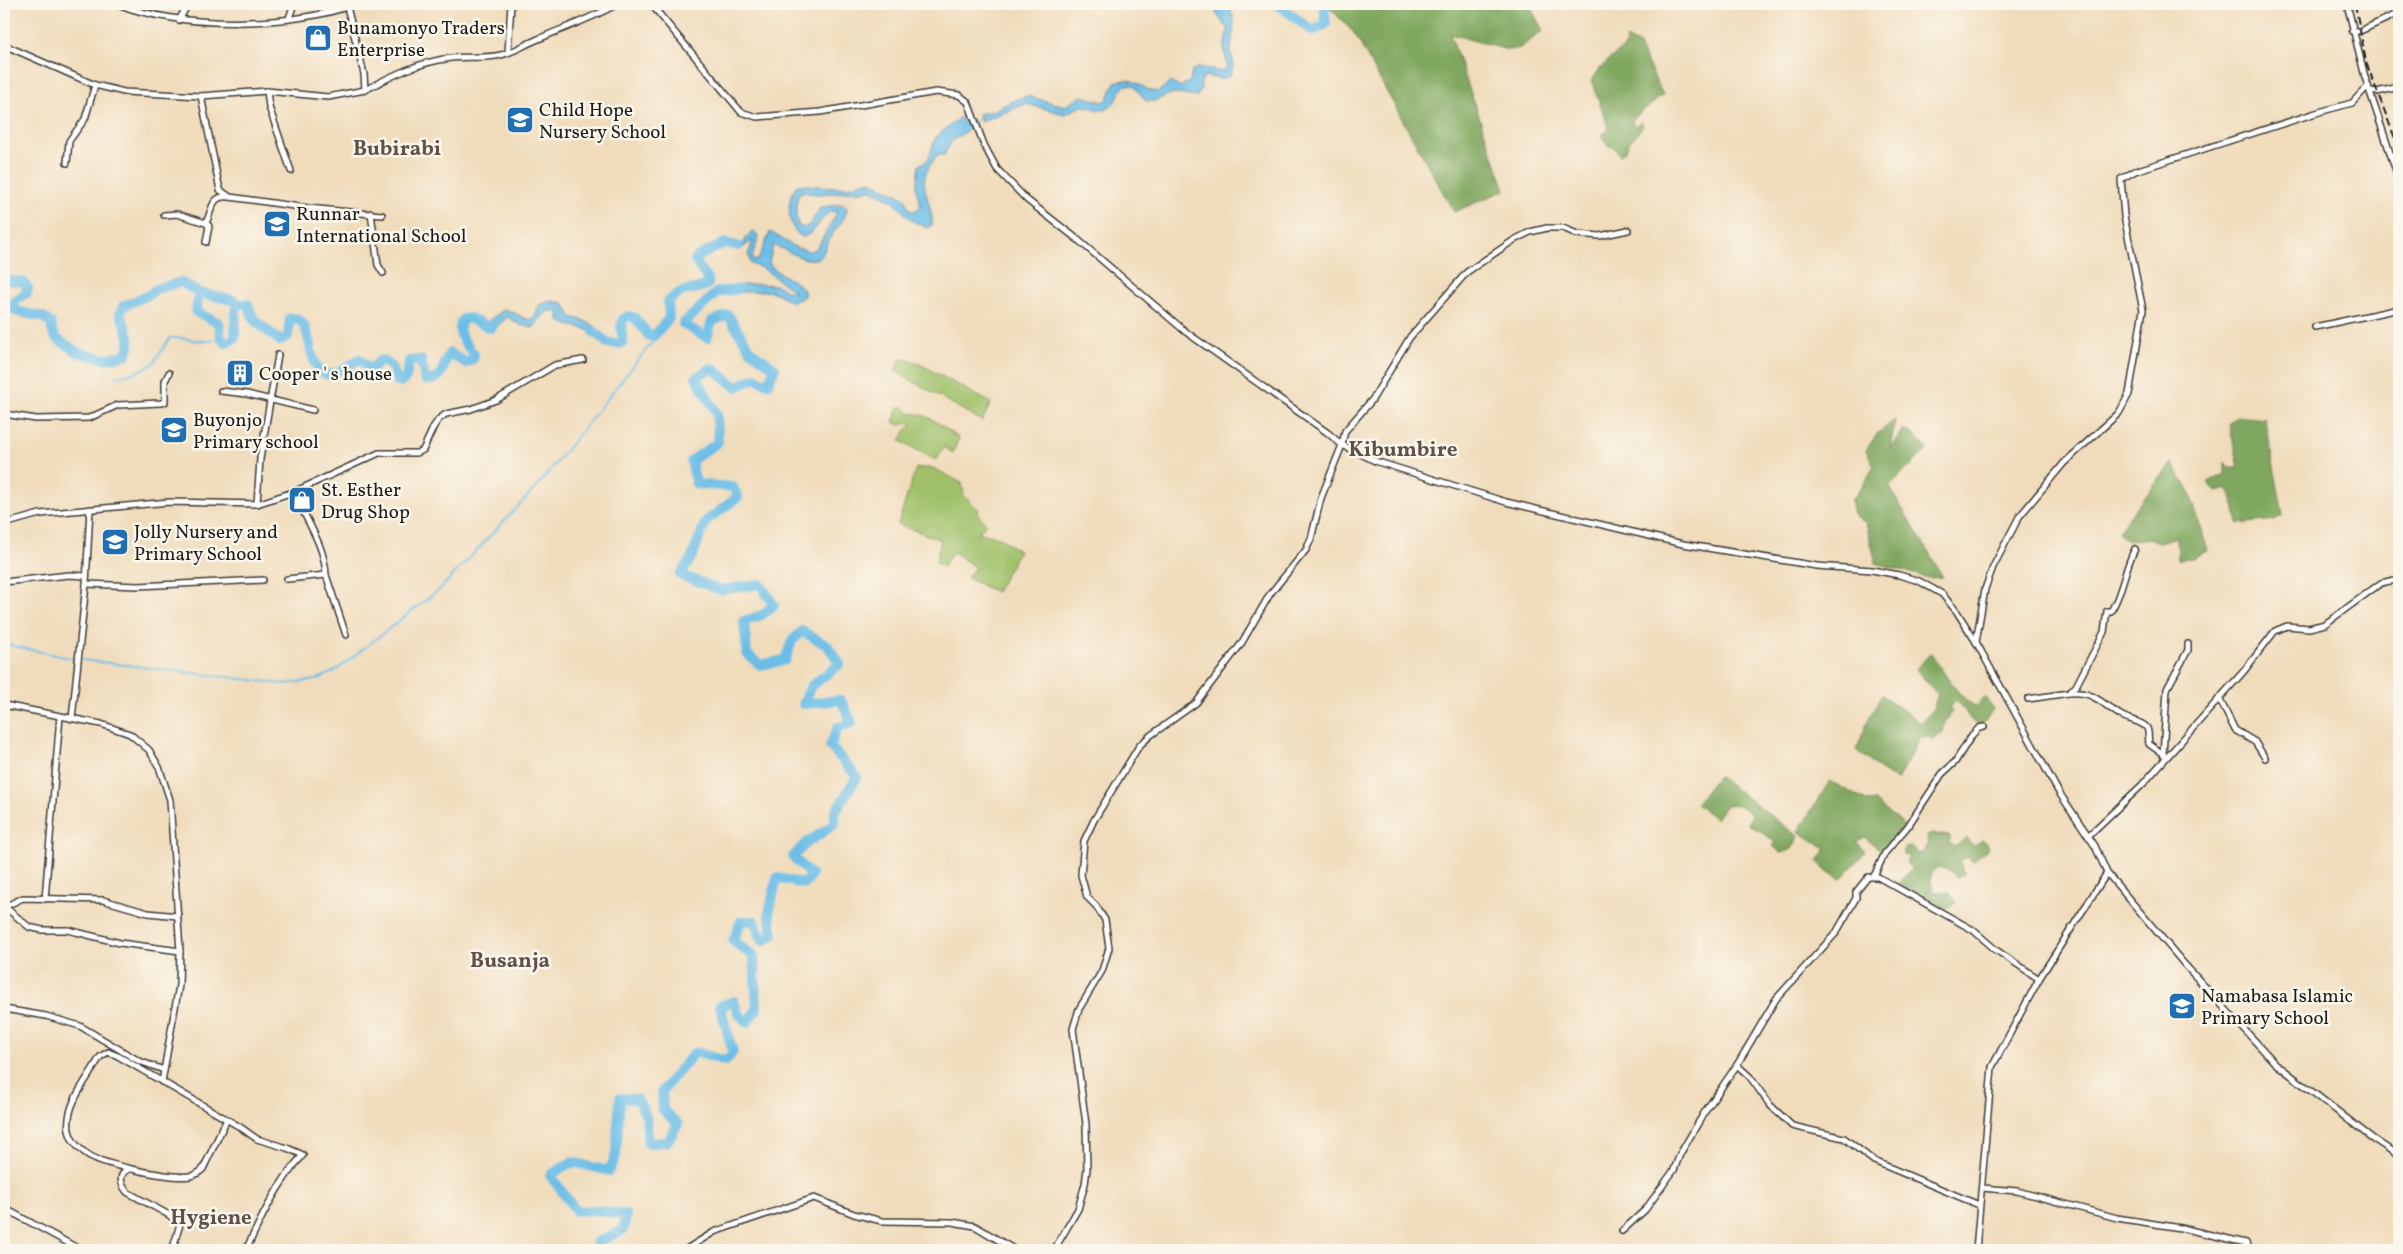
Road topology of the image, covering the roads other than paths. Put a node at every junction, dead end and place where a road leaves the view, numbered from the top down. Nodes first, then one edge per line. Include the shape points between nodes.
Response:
1 (118, 4) edge
2 (188, 4) edge
3 (294, 4) edge
4 (355, 4) edge
5 (511, 4) edge
6 (616, 4) edge
7 (651, 4) edge
8 (2347, 4) edge
9 (348, 7) junction
10 (2399, 13) edge
11 (289, 18) junction
12 (178, 20) junction
13 (2352, 30) junction
14 (4, 45) edge
15 (508, 53) junction
16 (95, 86) junction
17 (2399, 87) edge
18 (2369, 89) junction
19 (366, 90) junction
20 (267, 92) junction
21 (201, 96) junction
22 (67, 163) dead end
23 (291, 171) dead end
24 (2399, 180) edge
25 (230, 197) junction
26 (371, 214) junction
27 (164, 215) dead end
28 (382, 215) dead end
29 (206, 222) junction
30 (1628, 230) dead end
31 (206, 242) dead end
32 (383, 273) dead end
33 (2399, 310) edge
34 (2315, 327) dead end
35 (278, 355) dead end
36 (583, 360) dead end
37 (169, 373) dead end
38 (221, 392) dead end
39 (272, 400) junction
40 (313, 410) dead end
41 (4, 414) edge
42 (1342, 445) junction
43 (294, 492) junction
44 (257, 504) junction
45 (90, 509) junction
46 (4, 524) edge
47 (2135, 549) dead end
48 (326, 574) junction
49 (86, 576) junction
50 (2399, 578) edge
51 (287, 579) dead end
52 (263, 580) dead end
53 (4, 582) edge
54 (86, 584) junction
55 (346, 635) dead end
56 (1976, 642) junction
57 (2188, 644) dead end
58 (2069, 694) junction
59 (2219, 698) junction
60 (2028, 699) dead end
61 (4, 705) edge
62 (60, 716) junction
63 (72, 719) junction
64 (1984, 727) dead end
65 (2163, 754) junction
66 (2265, 758) dead end
67 (2163, 761) junction
68 (2088, 836) junction
69 (2107, 873) junction
70 (1874, 876) junction
71 (46, 899) junction
72 (4, 907) edge
73 (178, 916) junction
74 (180, 951) junction
75 (2039, 979) junction
76 (4, 1009) edge
77 (1737, 1065) junction
78 (164, 1070) junction
79 (162, 1082) junction
80 (227, 1119) junction
81 (2399, 1156) edge
82 (129, 1169) junction
83 (1982, 1188) junction
84 (1979, 1205) junction
85 (4, 1208) edge
86 (1622, 1231) dead end
87 (173, 1248) dead end
88 (81, 1250) edge
89 (246, 1250) edge
90 (684, 1250) edge
91 (1015, 1250) edge
92 (1054, 1250) edge
93 (1976, 1250) edge
94 (2249, 1250) edge

1 - 12 street via 134,11
2 - 12 street
3 - 11 street
4 - 9 street
5 - 15 street
6 - 15 street via 593,18
7 - 42 street via 740,112 746,115 820,112 936,92 959,95 968,102 997,169 1027,200 1186,332
8 - 13 street
9 - 11 street via 315,16
9 - 19 street
10 - 13 street via 2360,31
11 - 12 street via 213,22
13 - 18 street
14 - 16 street
15 - 19 street via 452,58 417,66 402,70
16 - 21 street via 124,92
16 - 22 street via 86,119 69,142
17 - 18 street via 2377,92
18 - 24 street
18 - 56 street via 2352,104 2135,171 2121,179 2124,216 2143,310 2129,394 2119,413 2064,463 2019,517 1993,567
19 - 20 street via 328,96
20 - 21 street
20 - 23 street
21 - 25 street via 220,190
25 - 26 street
25 - 29 street via 216,199 209,208
26 - 28 street
26 - 32 street via 378,265
27 - 29 street via 177,214
29 - 31 street via 209,226
30 - 42 street via 1587,236 1563,228 1530,232 1472,268 1410,337 1372,400 1345,432
33 - 34 street
35 - 39 street
36 - 43 street via 555,365 496,400 446,414 434,426 423,450 417,453 379,453
37 - 41 street via 165,381 165,402 162,403 118,406 89,418 36,419
38 - 39 street
39 - 40 street
39 - 44 street via 260,459
42 - 56 street via 1406,472 1562,516 1683,544 1910,578 1942,594
42 - 92 street via 1320,498 1306,550 1270,594 1241,644 1196,703 1139,746 1087,832 1081,866 1082,884 1087,898 1105,920 1109,948 1102,971 1080,1009 1073,1029 1086,1124 1087,1168 1078,1209
43 - 44 street
43 - 48 street via 318,543
44 - 45 street via 169,502
45 - 46 street via 40,514
45 - 49 street
47 - 58 street via 2126,565 2117,601 2111,611 2107,611 2099,643
48 - 51 street
48 - 55 street
49 - 53 street
49 - 54 street
50 - 59 street via 2381,583 2325,624 2309,628 2279,628
52 - 54 street via 138,586
54 - 63 street
56 - 68 street via 2058,791
57 - 65 street via 2188,650 2167,689
58 - 60 street
58 - 65 street via 2100,699 2123,716 2143,724 2148,730 2149,744
59 - 66 street via 2236,730 2254,742
59 - 67 street
61 - 62 street
62 - 63 street
62 - 71 street
63 - 73 street via 130,734 146,746 157,761 170,800
64 - 70 street via 1972,735 1955,762 1942,774 1908,826 1884,854
65 - 67 street
67 - 68 street
68 - 69 street
69 - 75 street
69 - 81 street via 2185,965 2275,1062
70 - 75 street via 1973,930
70 - 77 street via 1861,884 1836,933 1776,999
71 - 72 street via 23,898
71 - 73 street via 103,900 148,913
72 - 74 street via 29,927 68,930 120,943
73 - 74 street
74 - 78 street via 179,985
75 - 83 street via 1992,1068
76 - 78 street via 80,1026 139,1062
77 - 84 street via 1792,1126 1844,1138 1874,1161
77 - 86 street via 1704,1113 1674,1170 1645,1210
78 - 79 street
79 - 80 street
79 - 82 street via 106,1052 70,1109 70,1134 81,1150 108,1164
80 - 82 street via 199,1174 185,1177
80 - 89 street via 257,1139 303,1156 272,1199
82 - 87 street via 121,1178 127,1192 180,1224
83 - 84 street
83 - 94 street via 2018,1191 2118,1218 2226,1238 2246,1243
84 - 93 street
85 - 88 street
90 - 91 street via 714,1232 814,1198 882,1221 952,1222 975,1226

